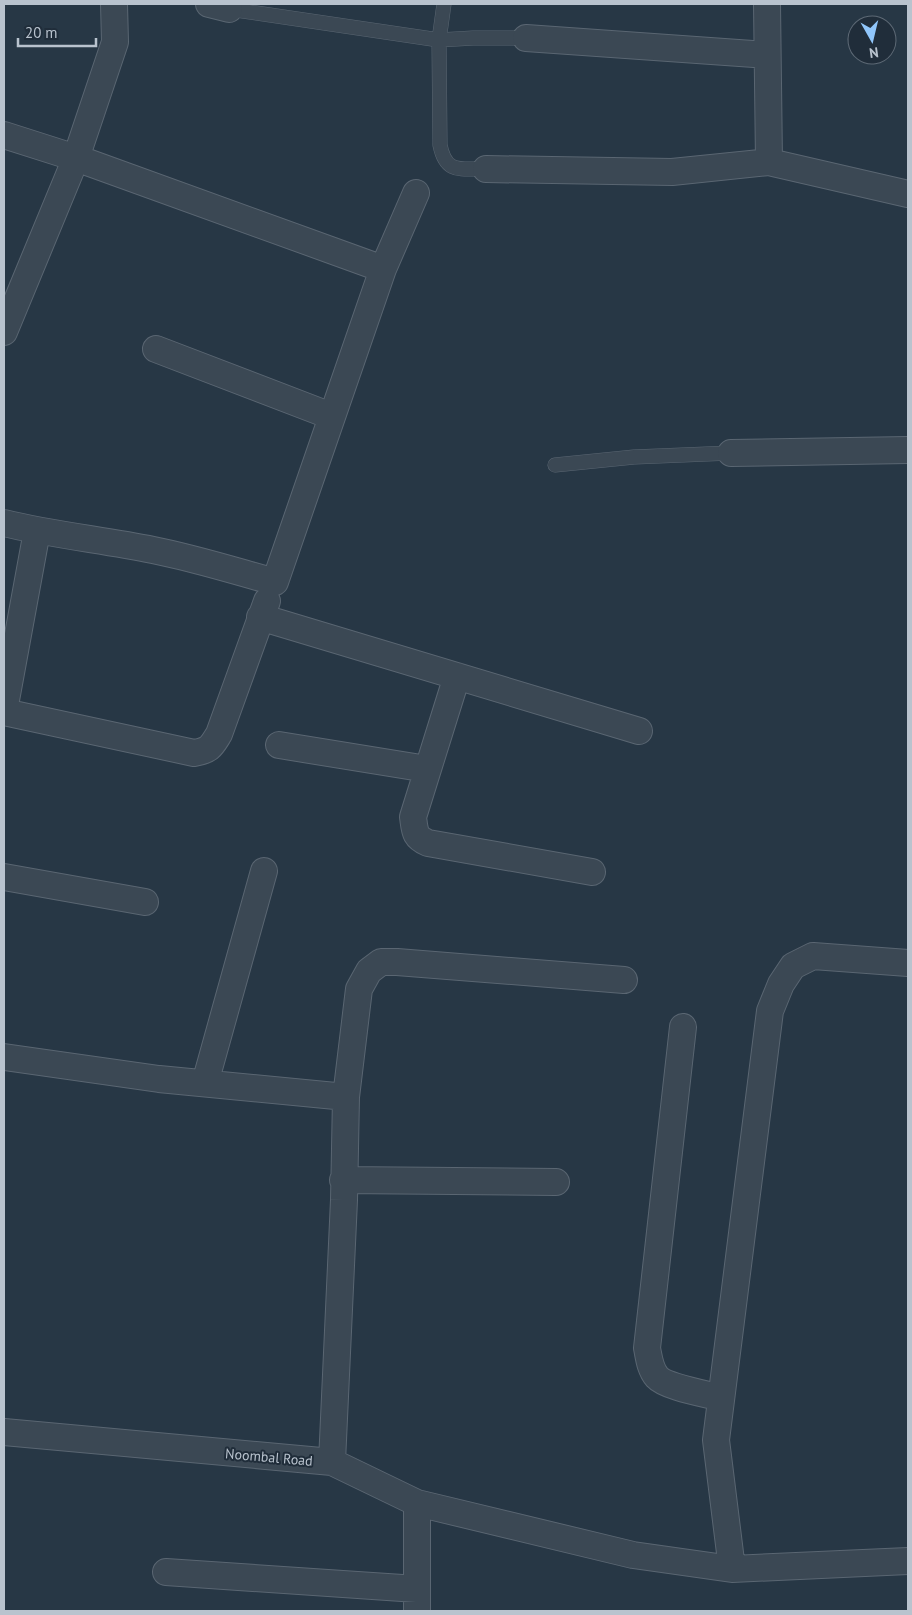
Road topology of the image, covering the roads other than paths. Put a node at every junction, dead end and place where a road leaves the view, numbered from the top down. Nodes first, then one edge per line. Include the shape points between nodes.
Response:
1 (114, 4) edge
2 (444, 4) edge
3 (767, 4) edge
4 (219, 6) edge
5 (526, 38) joint
6 (439, 40) junction
7 (767, 55) junction
8 (4, 135) edge
9 (76, 158) junction
10 (769, 162) junction
11 (486, 169) joint
12 (416, 193) dead end
13 (908, 194) edge
14 (383, 269) junction
15 (4, 332) edge
16 (156, 349) dead end
17 (331, 416) junction
18 (908, 450) edge
19 (731, 453) joint
20 (555, 465) dead end
21 (4, 523) edge
22 (38, 531) junction
23 (275, 582) junction
24 (260, 617) junction
25 (457, 676) junction
26 (4, 711) edge
27 (639, 730) dead end
28 (279, 745) dead end
29 (428, 768) junction
30 (264, 872) dead end
31 (592, 872) dead end
32 (4, 877) edge
33 (146, 902) dead end
34 (908, 963) edge
35 (624, 980) dead end
36 (683, 1027) dead end
37 (4, 1057) edge
38 (205, 1083) junction
39 (346, 1097) junction
40 (344, 1180) junction
41 (556, 1182) dead end
42 (721, 1398) junction
43 (4, 1432) edge
44 (332, 1462) junction
45 (417, 1503) junction
46 (908, 1561) edge
47 (732, 1569) junction
48 (166, 1572) dead end
49 (417, 1600) edge

1 - 9 street via 115,42
2 - 6 lane
3 - 7 street
4 - 6 lane
5 - 6 lane
5 - 7 street
6 - 11 lane via 441,154 452,168
7 - 10 street
8 - 9 street
9 - 14 street
9 - 15 street
10 - 11 street via 672,172
10 - 13 street
12 - 14 street
14 - 17 street
16 - 17 street
17 - 23 street
18 - 19 street
19 - 20 lane via 634,457
21 - 22 street
22 - 23 street via 156,550
22 - 26 street
23 - 24 street
24 - 25 street
24 - 26 street via 219,734 212,747 204,751 194,752
25 - 27 street
25 - 29 street
28 - 29 street
29 - 31 street via 413,817 420,840
30 - 38 street
32 - 33 street
34 - 42 street via 812,956 793,966 780,984 770,1011
35 - 39 street via 382,962 369,971 359,989
36 - 42 street via 647,1348 650,1365 658,1378 668,1384
37 - 38 street
38 - 39 street
39 - 40 street
40 - 41 street
40 - 44 street
42 - 47 street via 716,1440
43 - 44 street, Noombal Road
44 - 45 street, Noombal Road
45 - 47 street, Noombal Road via 633,1555
45 - 49 street
46 - 47 street, Noombal Road
48 - 49 street

